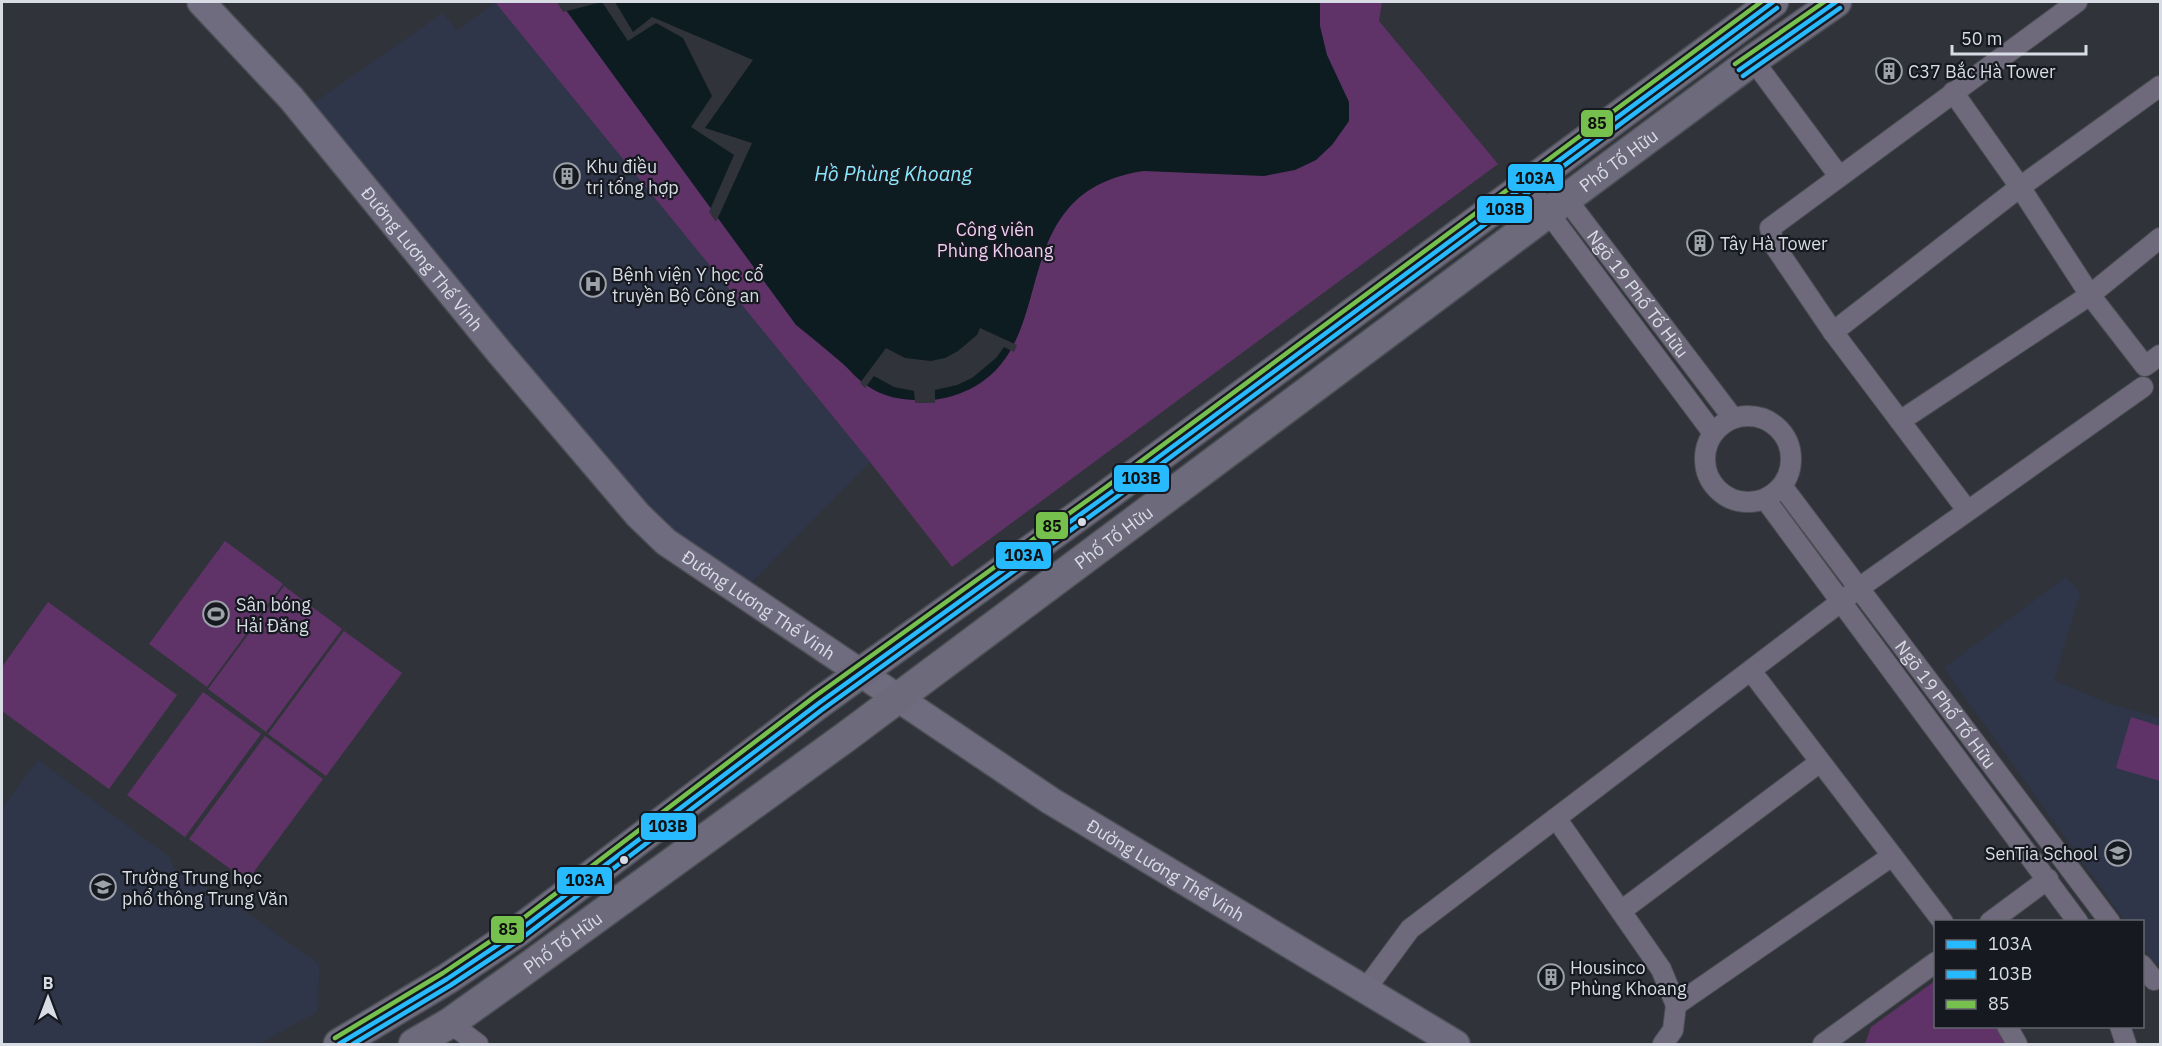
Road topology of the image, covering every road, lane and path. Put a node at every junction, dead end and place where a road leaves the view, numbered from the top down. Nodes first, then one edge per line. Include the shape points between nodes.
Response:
1 (201, 2) edge
2 (1773, 2) edge
3 (1836, 2) edge
4 (2077, 2) edge
5 (1753, 60) junction
6 (2160, 86) edge
7 (1953, 92) junction
8 (1839, 176) junction
9 (1536, 178) junction
10 (2020, 187) junction
11 (1557, 205) junction
12 (2160, 238) edge
13 (2090, 296) junction
14 (1833, 332) junction
15 (2160, 355) edge
16 (2143, 387) dead end
17 (1733, 418) junction
18 (1900, 421) junction
19 (1713, 433) junction
20 (1782, 486) junction
21 (1765, 499) junction
22 (1967, 510) junction
23 (1859, 588) junction
24 (1842, 602) junction
25 (1751, 671) junction
26 (860, 674) junction
27 (897, 698) junction
28 (1820, 762) junction
29 (1556, 818) junction
30 (1892, 856) junction
31 (2048, 879) junction
32 (1621, 911) junction
33 (1941, 920) edge
34 (1991, 920) edge
35 (2077, 920) edge
36 (2109, 920) edge
37 (1934, 963) edge
38 (1365, 990) junction
39 (1676, 1005) junction
40 (450, 1023) junction
41 (2008, 1028) edge
42 (2121, 1028) edge
43 (1828, 1043) edge
44 (339, 1044) edge
45 (414, 1044) edge
46 (478, 1044) edge
47 (1456, 1044) edge
48 (1663, 1044) edge
49 (2017, 1044) edge
50 (2126, 1044) edge

1 - 26 street, Đường Lương Thế Vinh via 291,98 638,515 666,542
2 - 9 main road, Phố Tố Hữu
3 - 5 main road, Phố Tố Hữu
4 - 7 street
5 - 8 street
5 - 11 main road, Phố Tố Hữu
6 - 10 street
7 - 8 street
7 - 10 street
8 - 14 street via 1770,228 1774,245
9 - 11 street, Ngõ 19 Phố Tố Hữu
9 - 26 main road, Phố Tố Hữu
10 - 13 street
10 - 14 street
11 - 17 street, Ngõ 19 Phố Tố Hữu
11 - 19 street, Ngõ 19 Phố Tố Hữu
11 - 27 main road, Phố Tố Hữu
12 - 13 street
13 - 15 street via 2145,366
13 - 18 street
14 - 18 street
16 - 22 street
17 - 19 street
17 - 20 street via 1763,418 1782,432 1788,442 1791,465
18 - 22 street
19 - 21 street via 1704,459 1713,486 1737,501
20 - 21 street
20 - 23 street, Ngõ 19 Phố Tố Hữu
21 - 24 street, Ngõ 19 Phố Tố Hữu
22 - 23 street
23 - 24 street
23 - 36 street, Ngõ 19 Phố Tố Hữu
24 - 25 street
24 - 31 street, Ngõ 19 Phố Tố Hữu
25 - 28 street
25 - 29 street
26 - 27 street, Đường Lương Thế Vinh
26 - 44 main road, Phố Tố Hữu via 517,932 447,980
27 - 38 street, Đường Lương Thế Vinh via 1060,806
27 - 40 main road, Phố Tố Hữu
28 - 30 street
28 - 32 street
29 - 32 street
29 - 38 street via 1410,929
30 - 33 street
30 - 39 street
31 - 34 street
31 - 35 street, Ngõ 19 Phố Tố Hữu
32 - 39 street via 1661,969
37 - 43 street
38 - 47 street, Đường Lương Thế Vinh
39 - 48 street via 1673,1030
40 - 45 main road, Phố Tố Hữu
40 - 46 street
41 - 49 street
42 - 50 street

